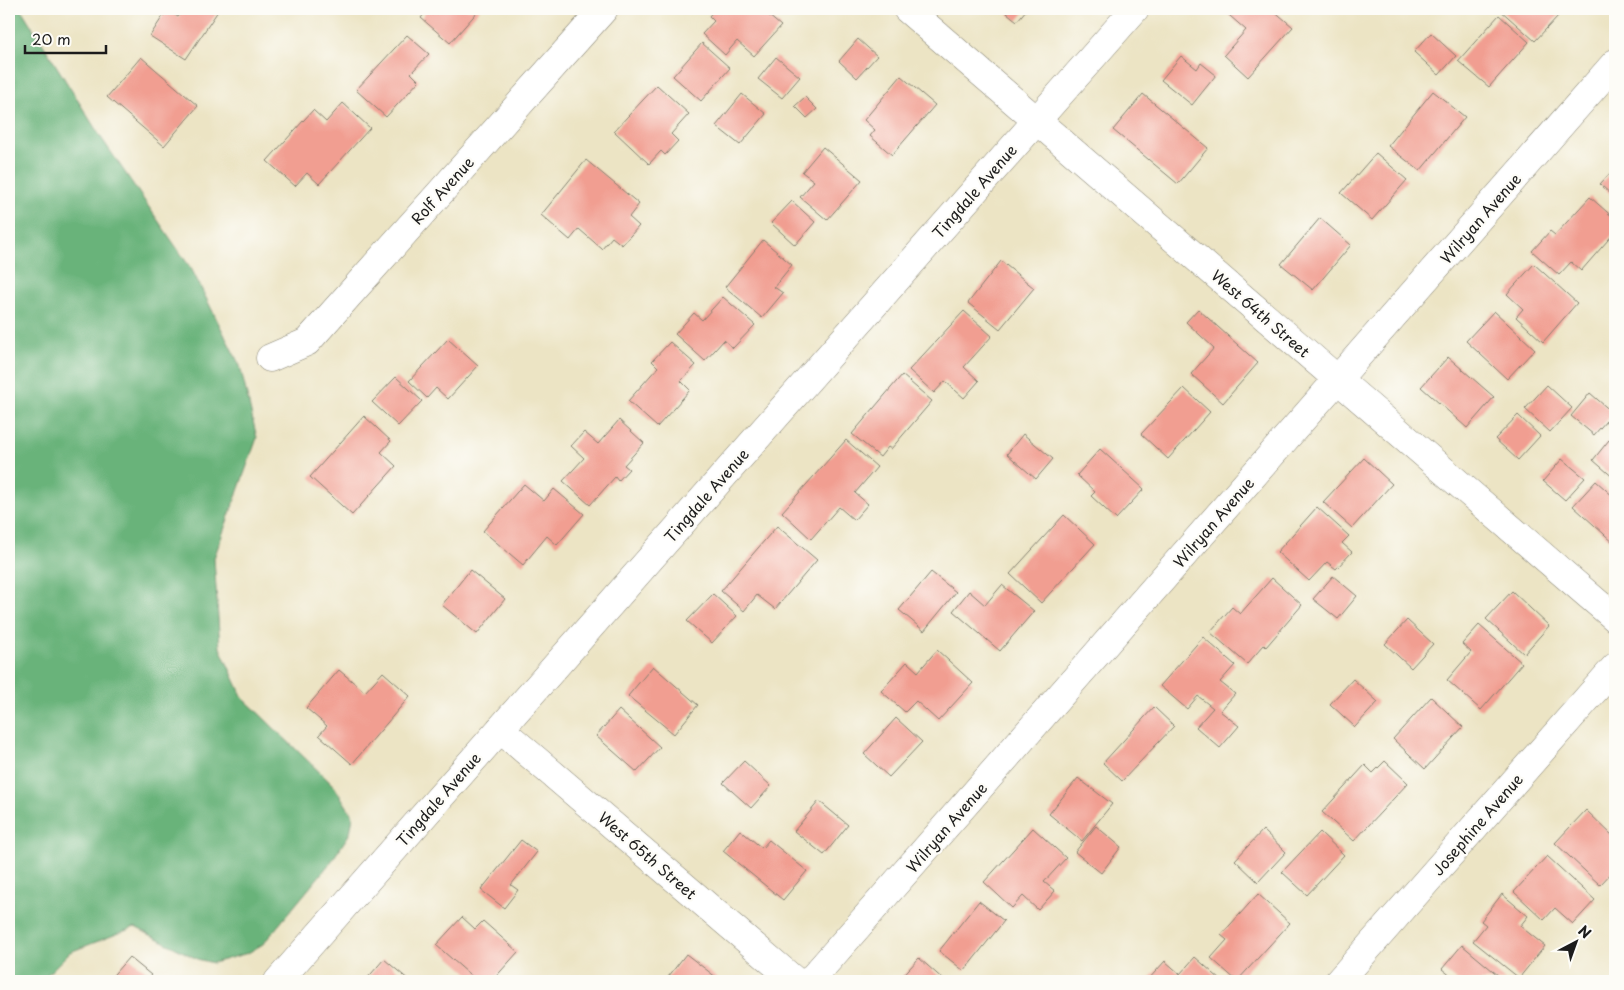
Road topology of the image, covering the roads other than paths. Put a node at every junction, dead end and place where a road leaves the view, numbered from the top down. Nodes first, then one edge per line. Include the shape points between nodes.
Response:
1 (604, 9) edge
2 (907, 9) edge
3 (1135, 9) edge
4 (1615, 63) edge
5 (1037, 120) junction
6 (270, 358) dead end
7 (1338, 380) junction
8 (1615, 618) edge
9 (1615, 667) edge
10 (500, 729) junction
11 (278, 981) edge
12 (795, 981) edge
13 (810, 981) edge
14 (1339, 981) edge

1 - 6 street, Rolf Avenue via 307,342
2 - 5 street, West 64th Street
3 - 5 street, Tingdale Avenue
4 - 7 street, Wilryan Avenue
5 - 7 street, West 64th Street
5 - 10 street, Tingdale Avenue
7 - 8 street, West 64th Street
7 - 13 street, Wilryan Avenue
9 - 14 street, Josephine Avenue
10 - 11 street, Tingdale Avenue
10 - 12 street, West 65th Street

